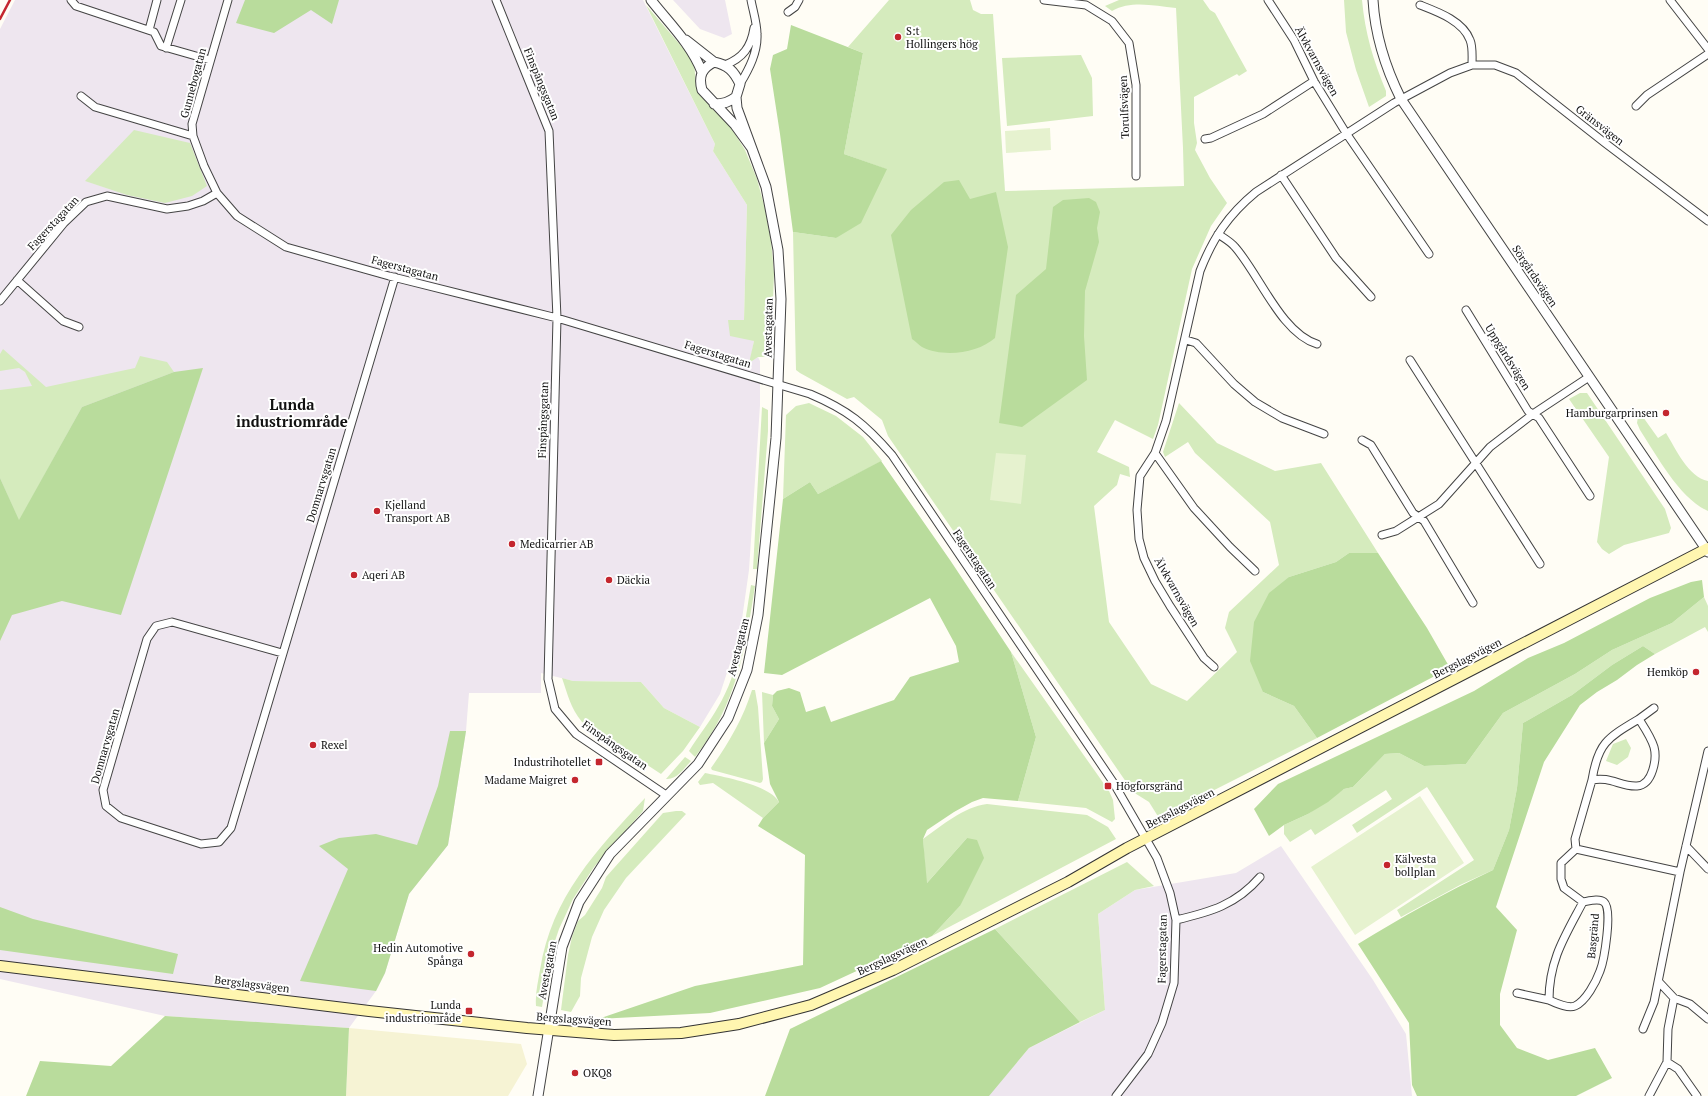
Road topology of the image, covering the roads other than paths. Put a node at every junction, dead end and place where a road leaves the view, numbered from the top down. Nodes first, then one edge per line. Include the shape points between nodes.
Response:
1 (71, 0) edge
2 (157, 0) edge
3 (181, 0) edge
4 (228, 0) edge
5 (496, 0) edge
6 (652, 0) edge
7 (751, 0) edge
8 (799, 0) edge
9 (1044, 0) edge
10 (1268, 0) edge
11 (1373, 0) edge
12 (1670, 0) edge
13 (1420, 5) dead end
14 (788, 12) dead end
15 (755, 24) junction
16 (149, 30) junction
17 (680, 35) junction
18 (166, 48) junction
19 (1708, 49) edge
20 (1708, 54) edge
21 (210, 60) junction
22 (714, 62) junction
23 (725, 65) junction
24 (1472, 65) junction
25 (702, 72) junction
26 (1314, 81) junction
27 (740, 84) junction
28 (81, 96) dead end
29 (736, 96) junction
30 (1401, 99) junction
31 (714, 104) junction
32 (1636, 106) dead end
33 (1346, 133) junction
34 (193, 136) junction
35 (1205, 139) dead end
36 (751, 147) junction
37 (1281, 175) junction
38 (1136, 176) dead end
39 (217, 193) junction
40 (1708, 220) edge
41 (1218, 234) junction
42 (1429, 254) dead end
43 (395, 277) junction
44 (17, 280) junction
45 (1371, 297) dead end
46 (0, 301) edge
47 (1466, 310) dead end
48 (557, 318) junction
49 (79, 327) dead end
50 (1186, 340) junction
51 (1317, 344) dead end
52 (1410, 360) dead end
53 (1589, 377) junction
54 (778, 383) junction
55 (1533, 414) junction
56 (1324, 434) dead end
57 (1362, 440) dead end
58 (1155, 452) junction
59 (1475, 463) junction
60 (1590, 496) dead end
61 (1418, 517) junction
62 (1382, 536) dead end
63 (1707, 550) edge
64 (1540, 564) dead end
65 (1255, 570) dead end
66 (1473, 603) dead end
67 (282, 653) junction
68 (1214, 667) dead end
69 (1654, 708) dead end
70 (1639, 719) junction
71 (1708, 751) edge
72 (1592, 780) junction
73 (666, 795) junction
74 (1146, 839) junction
75 (1686, 846) junction
76 (1576, 849) junction
77 (1708, 869) edge
78 (1680, 872) junction
79 (1260, 878) dead end
80 (1583, 902) junction
81 (1176, 920) junction
82 (0, 966) edge
83 (1659, 982) junction
84 (1517, 993) dead end
85 (1674, 998) junction
86 (1549, 1000) junction
87 (1708, 1019) edge
88 (549, 1029) junction
89 (1643, 1029) dead end
90 (1668, 1062) junction
91 (538, 1096) edge
92 (1116, 1096) edge
93 (1649, 1096) edge
94 (1697, 1096) edge

1 - 16 street via 76,6
2 - 16 street
3 - 18 street
4 - 21 street, Gunnebogatan
5 - 48 street, Finspångsgatan via 549,131
6 - 17 street
7 - 15 street, Avestagatan
8 - 14 street
9 - 38 street, Torulfsvägen via 1086,5 1112,21 1129,43 1136,85
10 - 26 street, Älvkvarnsvägen via 1294,40
11 - 30 street, Sörgårdsvägen via 1386,63
12 - 19 street
13 - 24 street via 1441,13 1463,29 1471,41
15 - 23 street, Avestagatan via 744,54
15 - 27 street, Avestagatan via 757,41 753,57
16 - 18 street via 154,32 161,46
17 - 22 street
17 - 25 street
18 - 21 street
20 - 32 street via 1646,95
21 - 34 street, Gunnebogatan via 192,124
22 - 23 street
22 - 25 street via 707,65
23 - 27 street via 732,70
24 - 30 street, Gränsvägen via 1450,73
24 - 40 street, Gränsvägen via 1495,65 1516,73
25 - 31 street, Avestagatan via 702,90
26 - 33 street, Älvkvarnsvägen
26 - 35 street via 1263,114
27 - 29 street, Avestagatan
28 - 34 street via 94,107
29 - 31 street via 730,102
29 - 36 street, Avestagatan via 737,108
30 - 33 street, Älvkvarnsvägen
30 - 53 street, Sörgårdsvägen
31 - 36 street, Avestagatan via 735,125
33 - 37 street, Älvkvarnsvägen
33 - 42 street, Älvkvarnsvägen
34 - 39 street, Gunnebogatan
36 - 54 street, Avestagatan via 766,187 778,250 781,299
37 - 41 street, Älvkvarnsvägen via 1239,206
37 - 45 street via 1336,258
39 - 43 street, Fagerstagatan via 237,216 286,247
39 - 44 street, Fagerstagatan via 188,206 167,209 107,196 86,202 64,223
41 - 50 street, Älvkvarnsvägen via 1200,271
41 - 51 street via 1235,246 1280,313 1306,340
43 - 48 street, Fagerstagatan
43 - 67 street, Domnarvsgatan
44 - 46 street, Fagerstagatan
44 - 49 street via 63,321
47 - 55 street, Uppgårdsvägen via 1528,411
48 - 54 street, Fagerstagatan
48 - 73 street, Finspångsgatan via 548,679 556,708 576,734
50 - 56 street via 1196,343 1234,384 1255,402 1282,418
50 - 58 street, Älvkvarnsvägen via 1166,421
52 - 59 street
53 - 55 street
53 - 63 street, Sörgårdsvägen
54 - 73 street, Avestagatan via 776,438 760,600 747,670 728,718 705,756
54 - 74 street, Fagerstagatan via 817,397 848,413 873,434 892,455 1113,782
55 - 59 street via 1490,447
55 - 60 street, Uppgårdsvägen via 1539,418
57 - 61 street via 1371,445 1413,513
58 - 65 street via 1194,508
58 - 68 street, Älvkvarnsvägen via 1140,476 1137,510 1139,539 1144,558 1170,606 1204,658
59 - 61 street via 1442,500
59 - 64 street
61 - 62 street via 1396,531
61 - 66 street via 1424,521
63 - 74 main road, Bergslagsvägen
67 - 67 street, Domnarvsgatan via 231,828 219,842 201,844 121,818 106,806 103,790 147,639 156,626 172,622
69 - 70 street
70 - 72 street via 1612,735 1606,742 1597,754
70 - 72 street via 1654,746 1655,760 1650,776 1644,784 1637,786 1600,778
71 - 75 street
72 - 76 street via 1575,839
73 - 88 street, Avestagatan via 610,854 579,902 562,947
74 - 81 street, Fagerstagatan via 1161,867
74 - 88 main road, Bergslagsvägen via 1068,882 893,970 811,1005 739,1024 681,1033 614,1034
75 - 77 street
75 - 78 street
76 - 78 street
76 - 80 street, Basgränd via 1561,862 1561,880 1564,888
78 - 83 street
79 - 81 street via 1226,905 1208,913
80 - 86 street, Basgränd via 1556,955 1550,976
80 - 86 street, Basgränd via 1602,901 1607,907 1606,944 1600,971 1592,990 1575,1006 1570,1007
81 - 92 street, Fagerstagatan via 1174,983 1162,1023 1148,1054
82 - 88 main road, Bergslagsvägen via 369,1011
83 - 85 street
83 - 89 street
84 - 86 street, Basgränd
85 - 87 street via 1690,1004
85 - 90 street via 1668,1029
88 - 91 street, Avestagatan
90 - 93 street
90 - 94 street via 1678,1069

